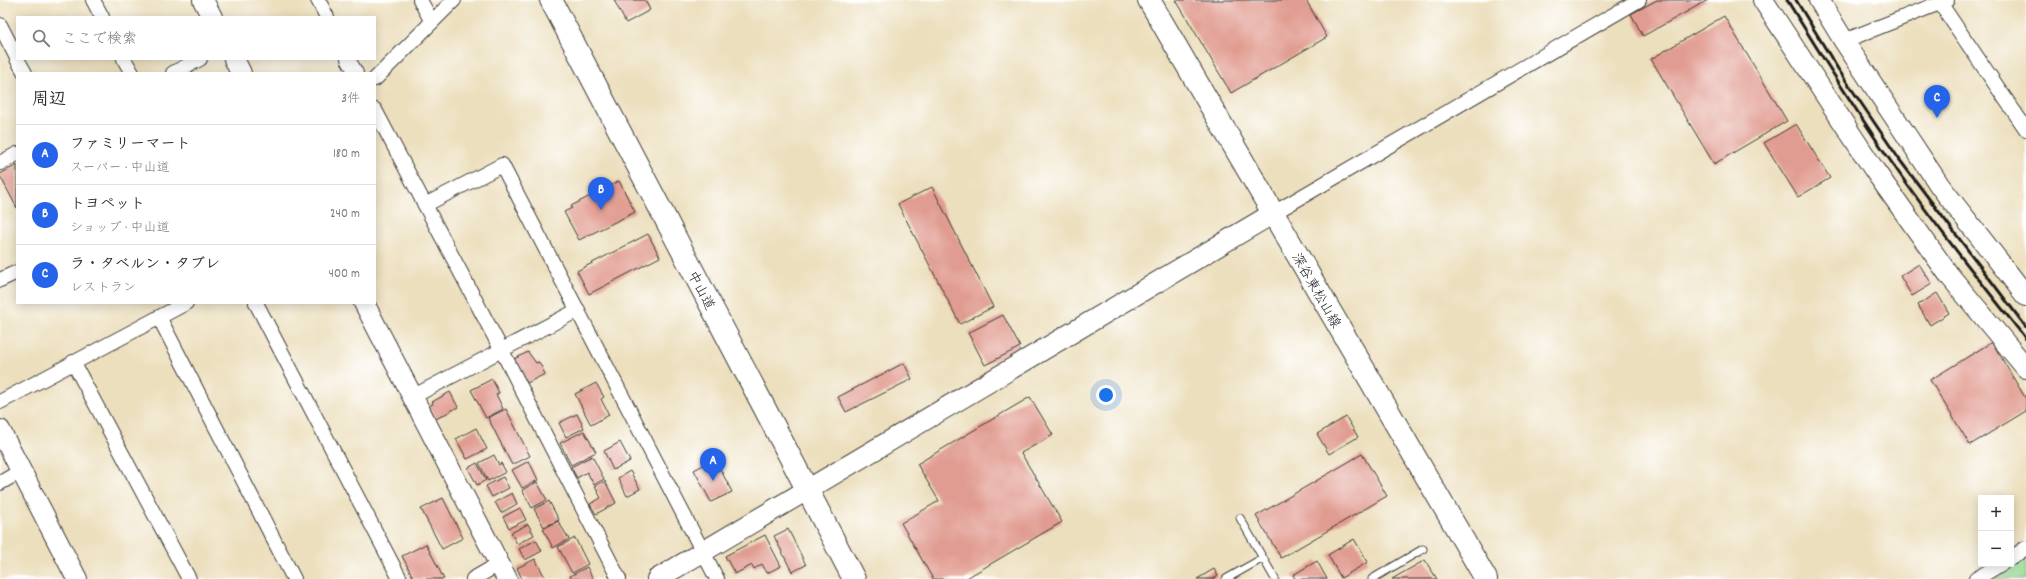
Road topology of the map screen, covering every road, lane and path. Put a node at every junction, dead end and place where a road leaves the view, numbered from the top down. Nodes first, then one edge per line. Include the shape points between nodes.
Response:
1 (93, 0) edge
2 (203, 0) edge
3 (318, 0) edge
4 (420, 0) edge
5 (454, 0) edge
6 (551, 0) edge
7 (1148, 0) edge
8 (1639, 0) edge
9 (1763, 0) edge
10 (1819, 0) edge
11 (1944, 1) edge
12 (101, 16) edge
13 (211, 16) edge
14 (326, 16) edge
15 (432, 22) junction
16 (0, 25) edge
17 (1844, 41) junction
18 (16, 57) edge
19 (18, 60) edge
20 (125, 60) edge
21 (198, 60) edge
22 (234, 60) edge
23 (349, 60) edge
24 (24, 72) edge
25 (131, 72) edge
26 (175, 72) edge
27 (240, 72) edge
28 (355, 72) edge
29 (376, 78) edge
30 (376, 112) edge
31 (2026, 129) edge
32 (16, 155) edge
33 (0, 163) edge
34 (425, 205) junction
35 (1272, 214) junction
36 (16, 272) edge
37 (0, 280) edge
38 (2026, 296) edge
39 (184, 304) edge
40 (257, 304) edge
41 (365, 304) edge
42 (578, 310) junction
43 (159, 317) junction
44 (501, 349) junction
45 (73, 362) junction
46 (2026, 368) edge
47 (412, 396) junction
48 (0, 402) edge
49 (0, 430) edge
50 (21, 471) junction
51 (0, 483) edge
52 (809, 491) junction
53 (1240, 518) dead end
54 (2026, 548) edge
55 (1423, 549) dead end
56 (703, 551) junction
57 (2014, 556) edge
58 (1263, 558) junction
59 (1995, 567) edge
60 (503, 571) edge
61 (855, 578) edge
62 (77, 579) edge
63 (189, 579) edge
64 (294, 579) edge
65 (400, 579) edge
66 (473, 579) edge
67 (619, 579) edge
68 (657, 579) edge
69 (717, 579) edge
70 (1226, 579) edge
71 (1275, 579) edge
72 (1372, 579) edge
73 (1486, 579) edge
74 (1976, 579) edge

1 - 12 street
2 - 13 street
3 - 14 street
4 - 15 street
5 - 15 street
6 - 52 main road, 中山道
7 - 35 main road, 深谷東松山線
8 - 35 street
9 - 46 street via 1875,171 1930,249
10 - 17 street
11 - 17 street
11 - 31 street
15 - 29 street
16 - 18 street
17 - 38 street via 1940,186
19 - 24 street
20 - 25 street
21 - 26 street
22 - 27 street
23 - 28 street
30 - 34 street
32 - 33 street
34 - 42 street via 502,165
34 - 44 street
35 - 52 street
35 - 73 main road, 深谷東松山線
36 - 37 street
39 - 43 street
40 - 65 street
41 - 47 street
42 - 44 street
42 - 56 street
43 - 45 street
43 - 64 street
44 - 47 street
44 - 67 street
45 - 48 street
45 - 63 street
47 - 60 street
49 - 50 street
50 - 51 street
50 - 62 street
52 - 56 street
52 - 61 main road, 中山道
53 - 58 lane
54 - 57 street
55 - 72 lane
56 - 68 street
56 - 69 street
58 - 70 lane
58 - 71 lane
59 - 74 street
60 - 66 street

